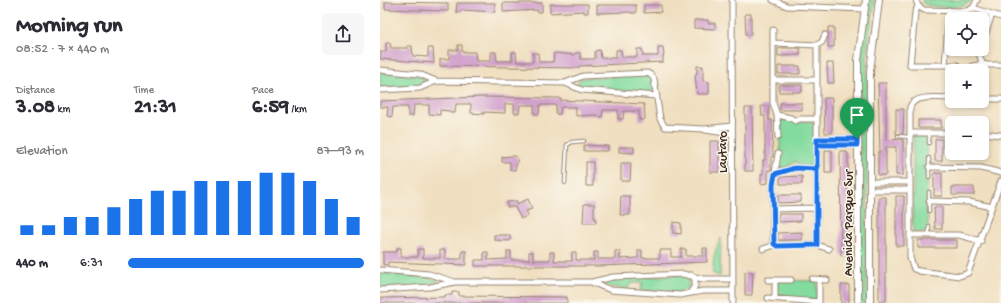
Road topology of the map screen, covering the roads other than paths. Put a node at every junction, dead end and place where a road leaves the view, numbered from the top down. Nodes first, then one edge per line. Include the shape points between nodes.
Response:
1 (732, 0) edge
2 (773, 0) edge
3 (866, 0) edge
4 (879, 0) edge
5 (916, 0) edge
6 (977, 0) edge
7 (918, 6) junction
8 (973, 8) junction
9 (865, 10) junction
10 (949, 10) junction
11 (992, 14) junction
12 (1001, 17) edge
13 (989, 23) edge
14 (773, 30) dead end
15 (824, 35) dead end
16 (774, 43) junction
17 (816, 45) junction
18 (980, 56) edge
19 (982, 62) joint
20 (945, 64) edge
21 (945, 65) edge
22 (1001, 65) edge
23 (380, 70) edge
24 (424, 75) junction
25 (578, 78) junction
26 (773, 80) junction
27 (817, 80) junction
28 (436, 81) junction
29 (565, 83) junction
30 (424, 86) junction
31 (578, 89) junction
32 (380, 90) edge
33 (657, 96) junction
34 (945, 98) edge
35 (989, 98) edge
36 (1001, 99) edge
37 (777, 115) junction
38 (817, 118) junction
39 (732, 126) junction
40 (704, 129) junction
41 (929, 133) junction
42 (945, 133) edge
43 (732, 134) junction
44 (989, 134) edge
45 (910, 135) junction
46 (1001, 135) edge
47 (898, 136) dead end
48 (778, 137) dead end
49 (584, 141) dead end
50 (817, 142) junction
51 (857, 142) junction
52 (929, 143) dead end
53 (778, 154) dead end
54 (929, 158) dead end
55 (929, 167) junction
56 (817, 169) junction
57 (776, 172) junction
58 (1001, 173) edge
59 (929, 177) dead end
60 (1001, 181) edge
61 (870, 182) junction
62 (910, 182) junction
63 (565, 184) dead end
64 (870, 190) junction
65 (910, 190) junction
66 (929, 192) dead end
67 (929, 201) junction
68 (992, 207) junction
69 (818, 208) junction
70 (773, 209) junction
71 (929, 211) dead end
72 (929, 226) dead end
73 (910, 235) junction
74 (929, 235) junction
75 (981, 241) junction
76 (775, 245) junction
77 (817, 245) junction
78 (763, 249) dead end
79 (829, 249) dead end
80 (380, 270) edge
81 (691, 275) junction
82 (732, 279) junction
83 (812, 279) dead end
84 (768, 280) dead end
85 (775, 280) junction
86 (791, 280) dead end
87 (819, 280) junction
88 (827, 280) dead end
89 (455, 282) junction
90 (592, 282) junction
91 (380, 290) edge
92 (733, 291) junction
93 (689, 293) junction
94 (768, 298) dead end
95 (775, 298) junction
96 (795, 301) edge
97 (819, 302) edge
98 (733, 303) edge
99 (858, 303) edge
100 (870, 303) edge

1 - 39 street, Lautaro
2 - 9 street via 786,6
3 - 9 street, Avenida Parque Sur
4 - 61 street, Avenida Parque Sur via 870,60
5 - 7 street
6 - 8 street
7 - 10 street via 924,10
7 - 21 street via 915,13 910,65
8 - 10 street via 966,11
8 - 11 street
9 - 51 street, Avenida Parque Sur via 858,54
10 - 20 street
11 - 12 street
11 - 13 street
14 - 16 street
15 - 17 street via 822,42
16 - 17 street
16 - 26 street
17 - 27 street
18 - 19 street
19 - 22 street via 987,65
23 - 24 street
24 - 28 street
24 - 30 street
25 - 29 street
25 - 31 street
25 - 33 street via 646,73 654,79
26 - 27 street
26 - 37 street via 774,107
27 - 38 street
28 - 29 street
28 - 30 street
29 - 31 street
30 - 32 street
31 - 33 street
33 - 40 street via 660,119 665,127
34 - 45 street via 912,101
35 - 36 street
37 - 38 street via 795,121 800,118
37 - 48 street
38 - 50 street
39 - 40 street
39 - 43 street, Lautaro
40 - 43 street
41 - 42 street
41 - 45 street
41 - 52 lane
43 - 82 street, Lautaro
44 - 46 street
45 - 47 lane
45 - 62 street
49 - 63 lane via 567,145
50 - 51 street
50 - 56 street
51 - 99 street, Avenida Parque Sur
53 - 57 street
54 - 55 lane
55 - 58 street via 981,168
55 - 59 lane
56 - 57 street via 795,168
56 - 69 street
57 - 70 street
60 - 68 street
61 - 62 street
61 - 64 street, Avenida Parque Sur
62 - 65 street
64 - 65 street
64 - 100 street, Avenida Parque Sur
65 - 73 street
66 - 67 lane
67 - 68 street via 969,202
67 - 71 lane
68 - 75 street
69 - 70 street
69 - 77 street
70 - 76 street
72 - 74 lane
73 - 74 street
73 - 75 street via 910,261 914,269 960,276 966,275 972,267
74 - 75 street via 959,235
76 - 77 street
76 - 78 street
77 - 79 street
80 - 89 street via 429,274
81 - 82 street via 703,279
81 - 90 street via 613,277
81 - 93 street via 695,279 695,286
82 - 92 street, Lautaro
83 - 87 street
84 - 85 street
85 - 86 street
85 - 95 street
87 - 88 street
87 - 97 street
89 - 90 street
89 - 91 street via 430,287
90 - 93 street via 611,290 680,295
92 - 93 street
92 - 98 street, Lautaro
94 - 95 street
95 - 96 street
96 - 97 street

